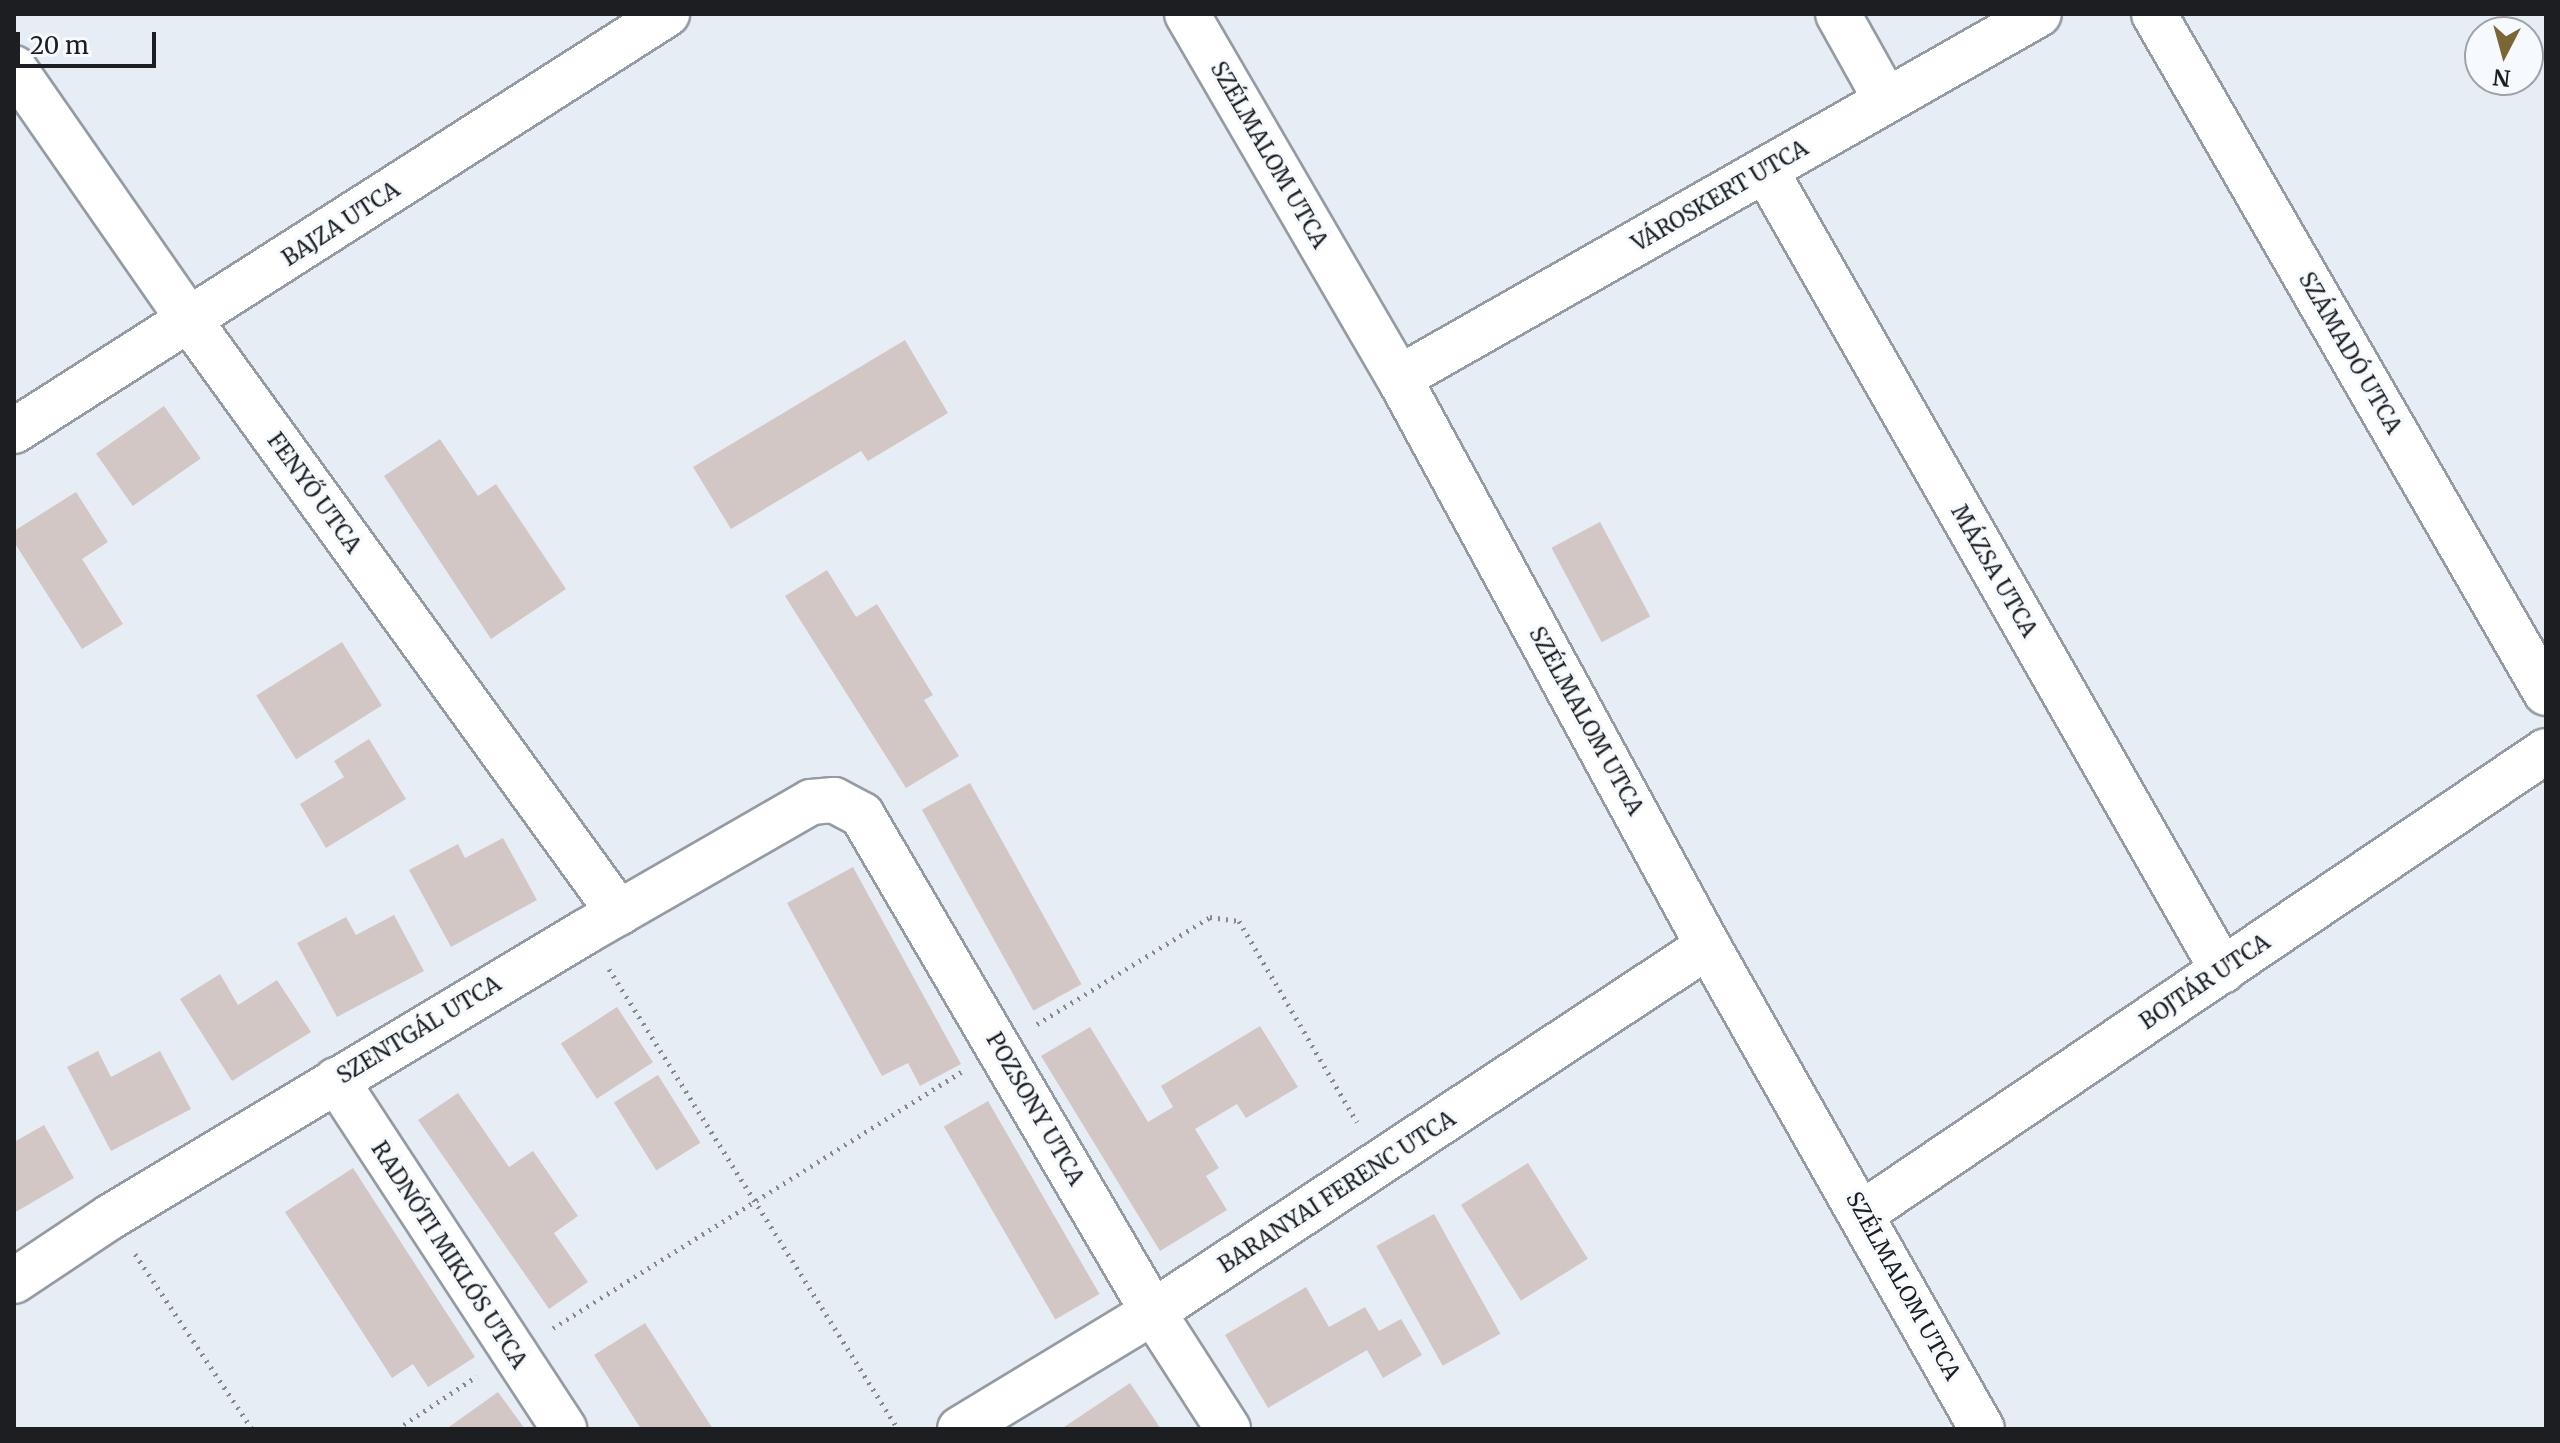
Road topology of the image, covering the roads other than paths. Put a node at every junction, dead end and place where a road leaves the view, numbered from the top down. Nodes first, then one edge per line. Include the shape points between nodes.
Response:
1 (667, 14) edge
2 (1187, 14) edge
3 (1838, 14) edge
4 (2039, 14) edge
5 (2154, 14) edge
6 (14, 68) edge
7 (1886, 100) junction
8 (1766, 171) junction
9 (190, 321) junction
10 (1399, 378) junction
11 (14, 431) edge
12 (2546, 693) edge
13 (2546, 751) edge
14 (834, 800) joint
15 (602, 923) junction
16 (1708, 946) junction
17 (2223, 971) junction
18 (336, 1080) junction
19 (1864, 1212) junction
20 (14, 1281) edge
21 (1153, 1312) junction
22 (564, 1429) edge
23 (960, 1429) edge
24 (1228, 1429) edge
25 (1982, 1429) edge

1 - 9 street, BAJZA UTCA
2 - 10 street, SZÉLMALOM UTCA
3 - 7 street
4 - 7 street, VÁROSKERT UTCA
5 - 12 street, SZÁMADÓ UTCA
6 - 9 street, FENYŐ UTCA
7 - 8 street, VÁROSKERT UTCA
8 - 10 street, VÁROSKERT UTCA
8 - 17 street, MÁZSA UTCA
9 - 11 street, BAJZA UTCA
9 - 15 street, FENYŐ UTCA
10 - 16 street, SZÉLMALOM UTCA
13 - 17 street, BOJTÁR UTCA
14 - 15 street, SZENTGÁL UTCA via 811,802
14 - 21 street, POZSONY UTCA via 862,815
15 - 18 street, SZENTGÁL UTCA
16 - 19 street, SZÉLMALOM UTCA
16 - 21 street, BARANYAI FERENC UTCA
17 - 19 street, BOJTÁR UTCA
18 - 20 street, SZENTGÁL UTCA
18 - 22 street, RADNÓTI MIKLÓS UTCA
19 - 25 street, SZÉLMALOM UTCA
21 - 23 street, BARANYAI FERENC UTCA
21 - 24 street, POZSONY UTCA

